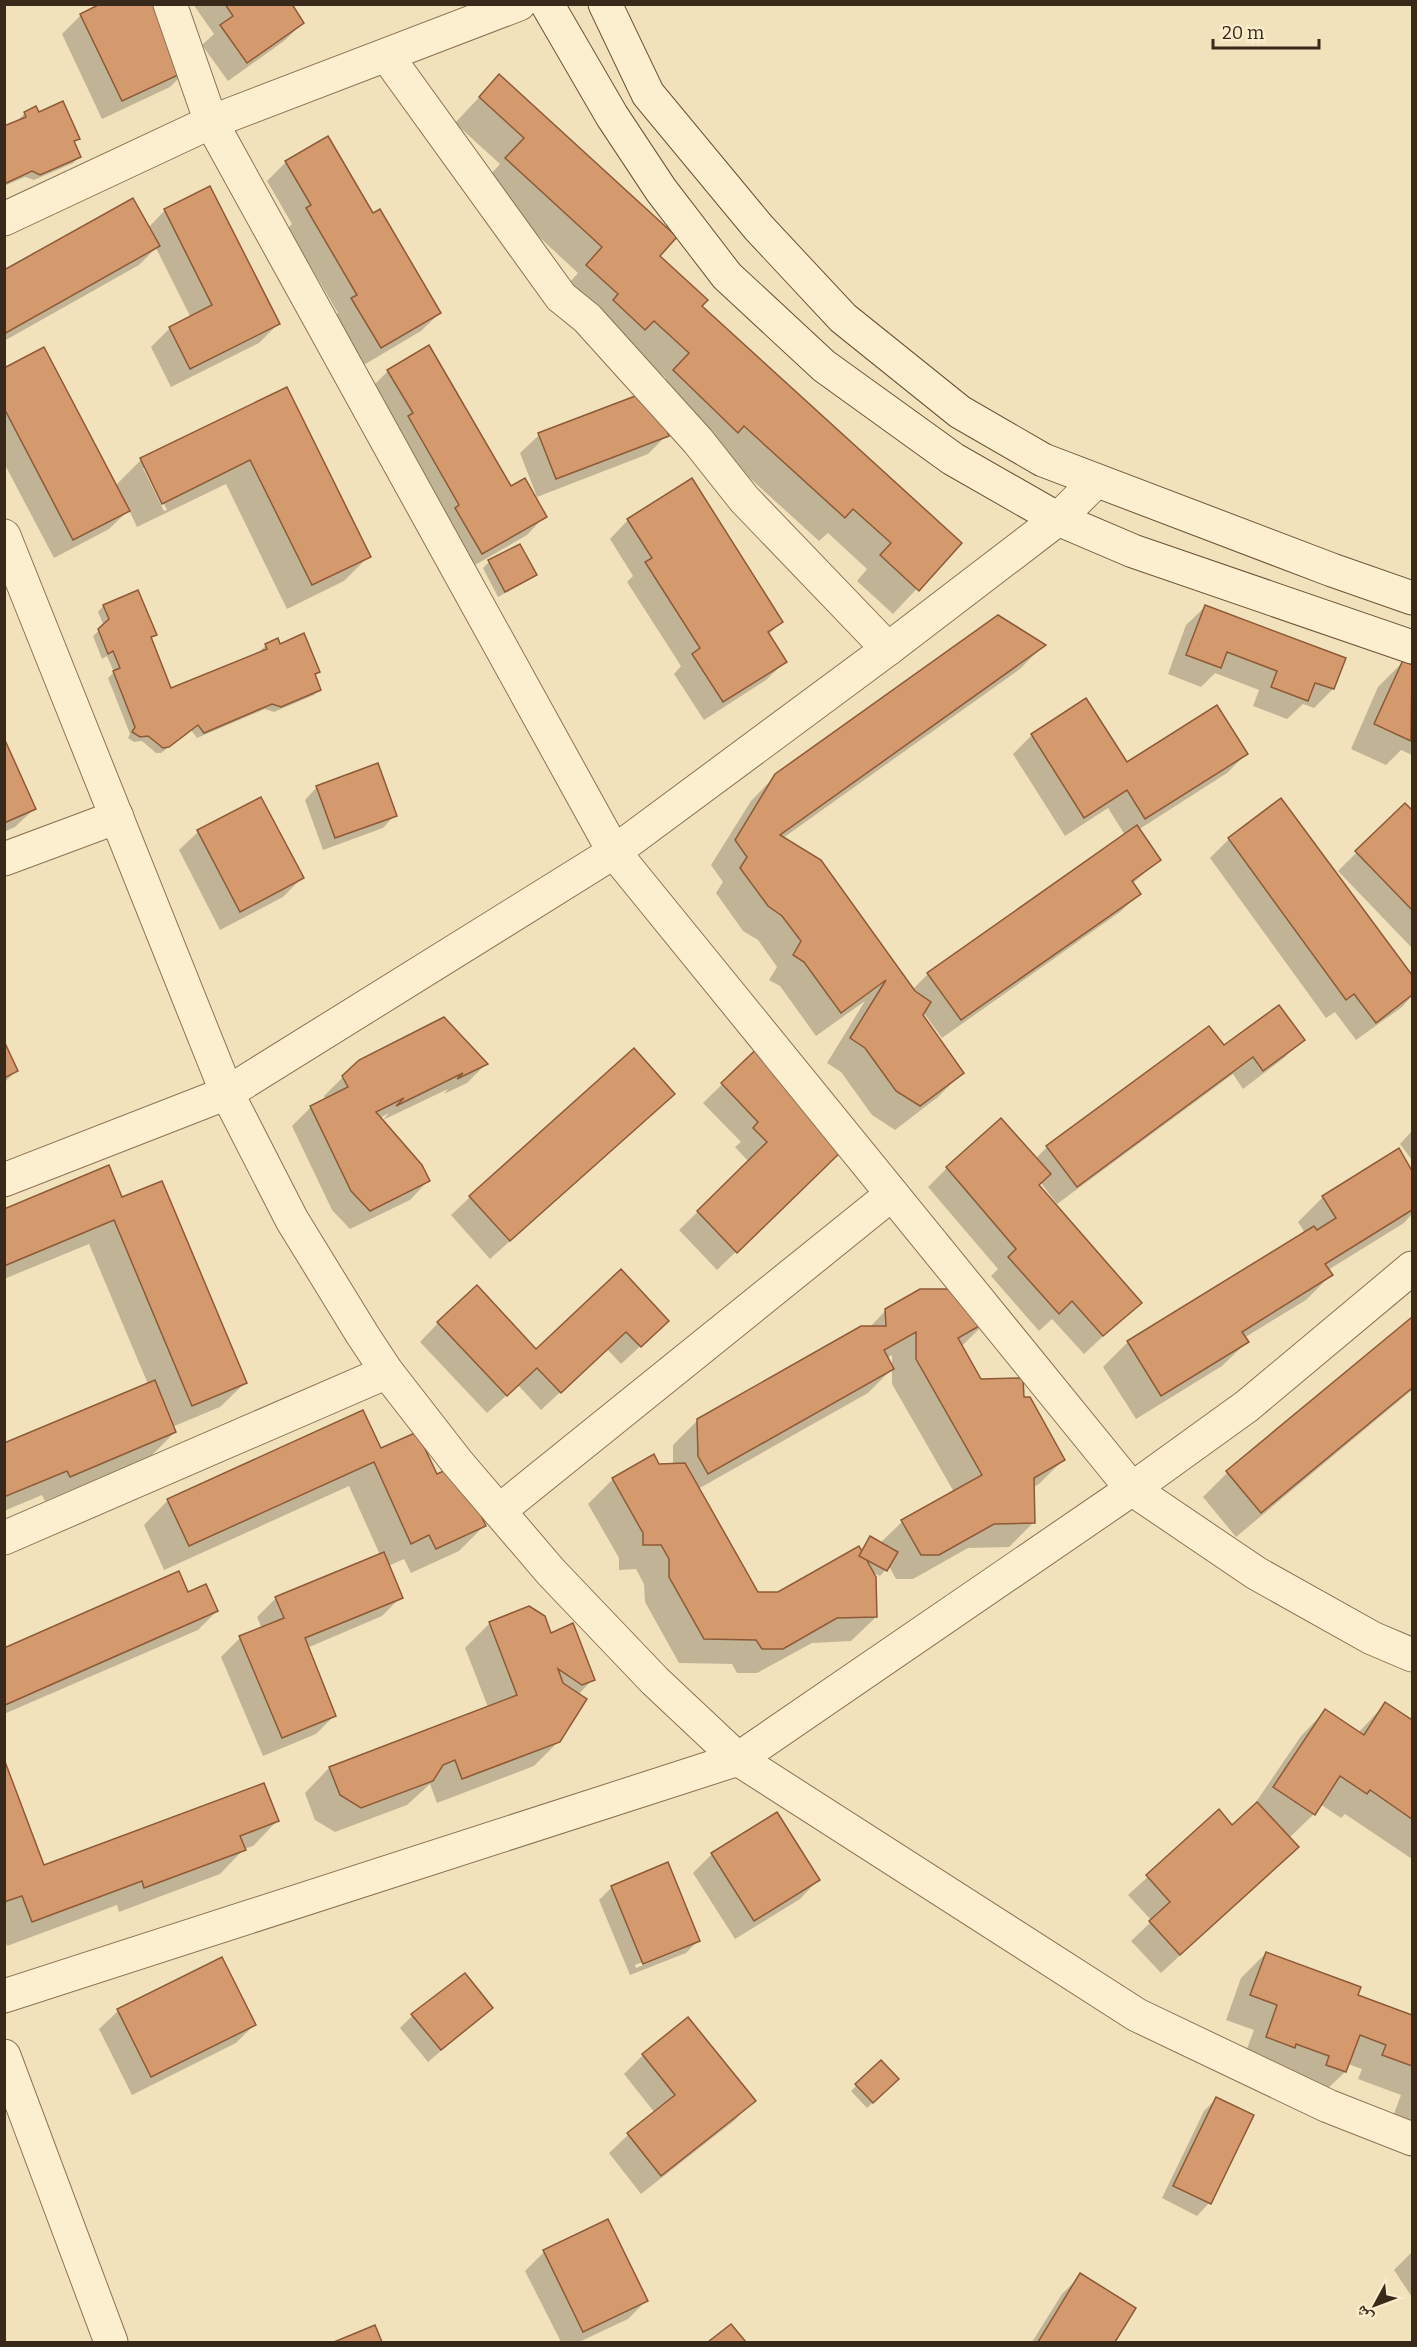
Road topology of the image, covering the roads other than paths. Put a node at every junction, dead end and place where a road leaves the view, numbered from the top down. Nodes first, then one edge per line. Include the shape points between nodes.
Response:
1 (170, 4) edge
2 (519, 4) edge
3 (547, 4) edge
4 (605, 4) edge
5 (387, 56) junction
6 (212, 122) junction
7 (4, 219) edge
8 (1096, 481) junction
9 (1058, 519) junction
10 (4, 536) edge
11 (1413, 598) edge
12 (1413, 647) edge
13 (888, 649) junction
14 (117, 817) junction
15 (614, 852) junction
16 (4, 860) edge
17 (227, 1093) junction
18 (4, 1180) edge
19 (892, 1194) junction
20 (1413, 1268) edge
21 (387, 1372) junction
22 (1132, 1489) junction
23 (499, 1511) junction
24 (4, 1538) edge
25 (1413, 1655) edge
26 (738, 1758) junction
27 (4, 1996) edge
28 (4, 2056) edge
29 (1413, 2139) edge
30 (111, 2343) edge

1 - 6 street
2 - 5 street
3 - 9 street via 612,116 661,190 728,276 833,372 952,459
4 - 8 street via 648,94 759,228 843,318 960,412 1043,460
5 - 6 street
5 - 13 street via 561,297 587,318 698,441 744,499
6 - 7 street
6 - 15 street
8 - 9 street
8 - 11 street
9 - 12 street via 1133,551
9 - 13 street
10 - 14 street
13 - 15 street
14 - 16 street
14 - 17 street
15 - 17 street
15 - 19 street
17 - 18 street
17 - 21 street via 292,1220
19 - 22 street
19 - 23 street
20 - 22 street via 1247,1406
21 - 23 street
21 - 24 street
22 - 25 street via 1256,1572 1372,1638
22 - 26 street
23 - 26 street via 655,1682
26 - 27 street
26 - 29 street via 1137,2015 1328,2106
28 - 30 street

